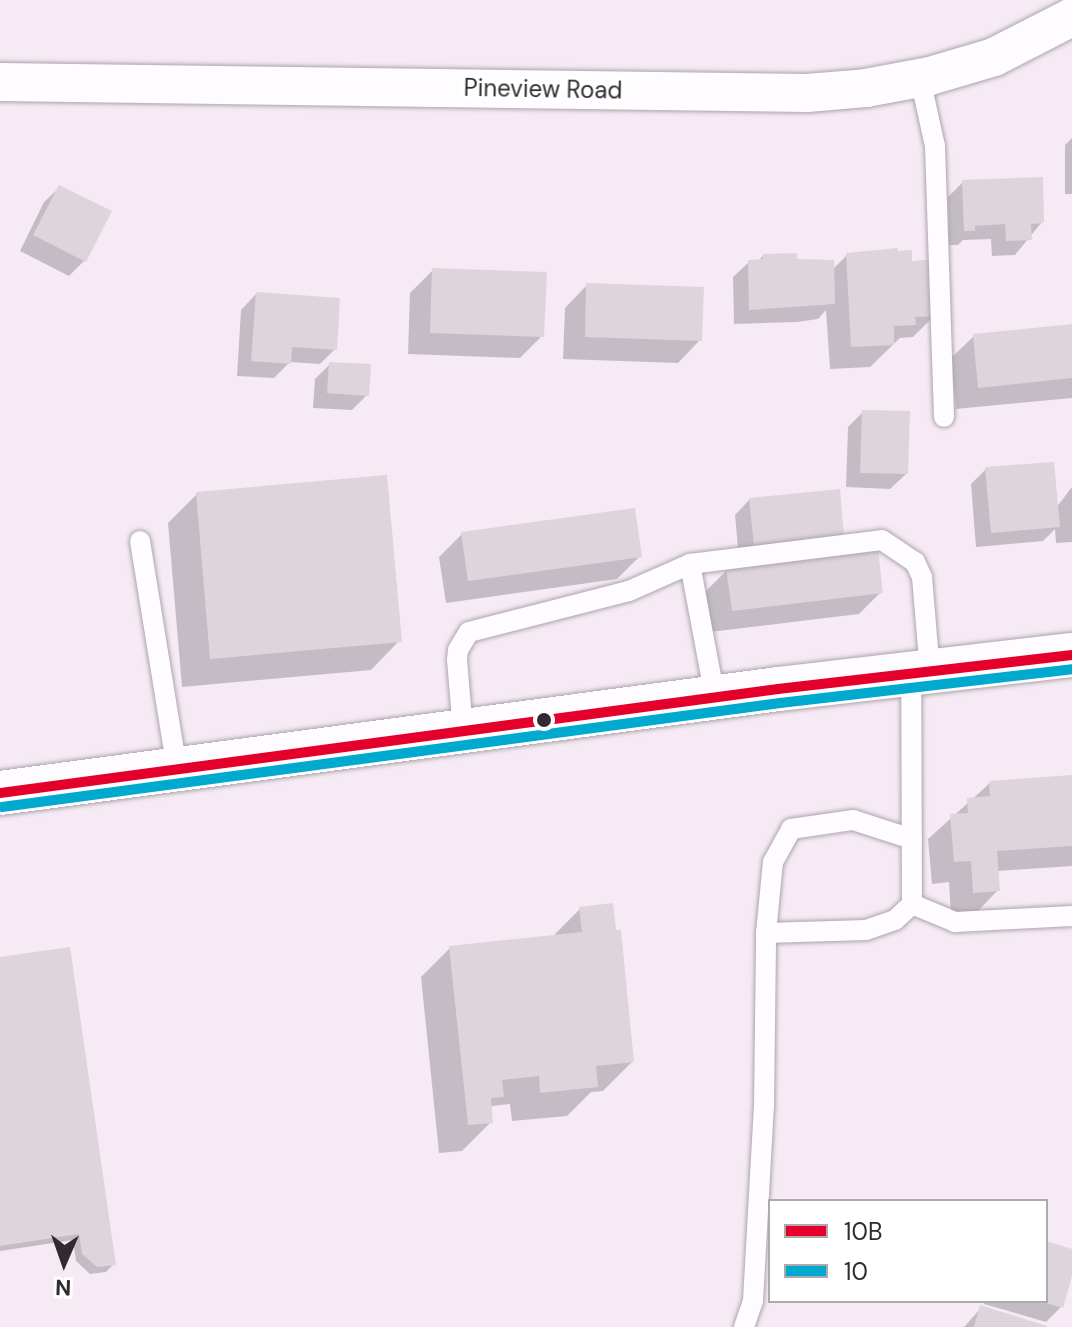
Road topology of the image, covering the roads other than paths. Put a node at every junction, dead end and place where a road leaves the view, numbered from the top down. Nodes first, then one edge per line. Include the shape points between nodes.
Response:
1 (1072, 17) edge
2 (920, 78) junction
3 (0, 82) edge
4 (944, 417) dead end
5 (140, 541) dead end
6 (690, 564) junction
7 (1072, 655) edge
8 (920, 673) junction
9 (715, 697) junction
10 (463, 731) junction
11 (177, 769) junction
12 (0, 793) edge
13 (912, 839) junction
14 (912, 904) junction
15 (1072, 916) edge
16 (766, 933) junction
17 (744, 1327) edge

1 - 2 street, Pineview Road via 994,57
2 - 3 street, Pineview Road via 807,93
2 - 4 lane via 935,146
5 - 11 lane
6 - 8 lane via 882,540 915,562 922,577
6 - 9 lane
6 - 10 lane via 629,591 469,632 457,660
7 - 8 main road
8 - 9 main road
8 - 13 lane
9 - 10 main road
10 - 11 main road
11 - 12 main road
13 - 14 lane
13 - 16 lane via 853,820 791,829 773,862
14 - 15 lane via 955,922
14 - 16 lane via 895,920 866,930
16 - 17 lane via 763,1122 753,1301

